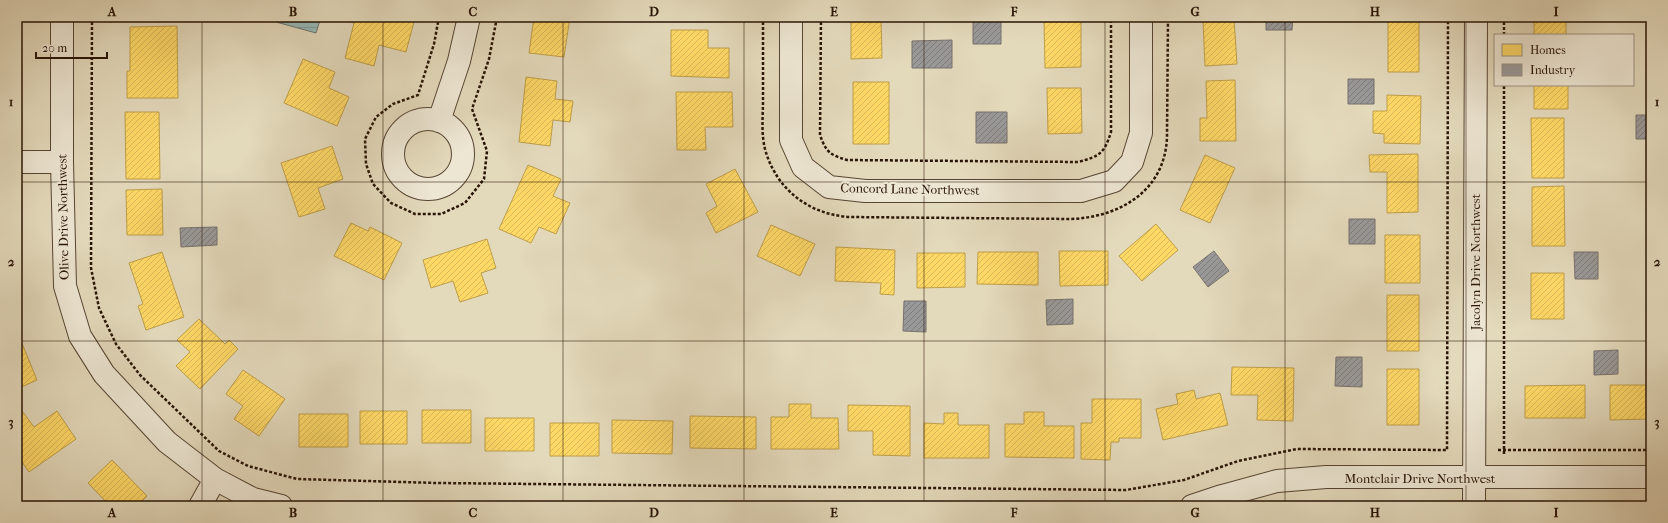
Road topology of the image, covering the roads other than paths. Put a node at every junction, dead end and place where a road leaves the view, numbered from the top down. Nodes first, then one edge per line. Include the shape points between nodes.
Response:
1 (62, 17) edge
2 (469, 17) edge
3 (791, 17) edge
4 (1141, 17) edge
5 (1476, 17) edge
6 (439, 121) dead end
7 (17, 162) edge
8 (62, 162) junction
9 (1651, 477) edge
10 (1474, 478) junction
11 (215, 479) junction
12 (200, 506) edge
13 (281, 506) edge
14 (1192, 506) edge
15 (1474, 506) edge

1 - 8 street, Olive Drive Northwest
2 - 6 street via 459,61
3 - 4 street, Concord Lane Northwest via 791,140 802,167 828,187 865,191 1081,191 1114,181 1132,162 1141,133
5 - 10 street, Jacolyn Drive Northwest
7 - 8 street
8 - 11 street, Olive Drive Northwest via 65,286 80,336 104,374 132,406 167,442
9 - 10 street, Montclair Drive Northwest
10 - 14 street, Montclair Drive Northwest via 1326,478 1277,481
10 - 15 street, Jacolyn Drive Northwest
11 - 12 street
11 - 13 street via 253,499

